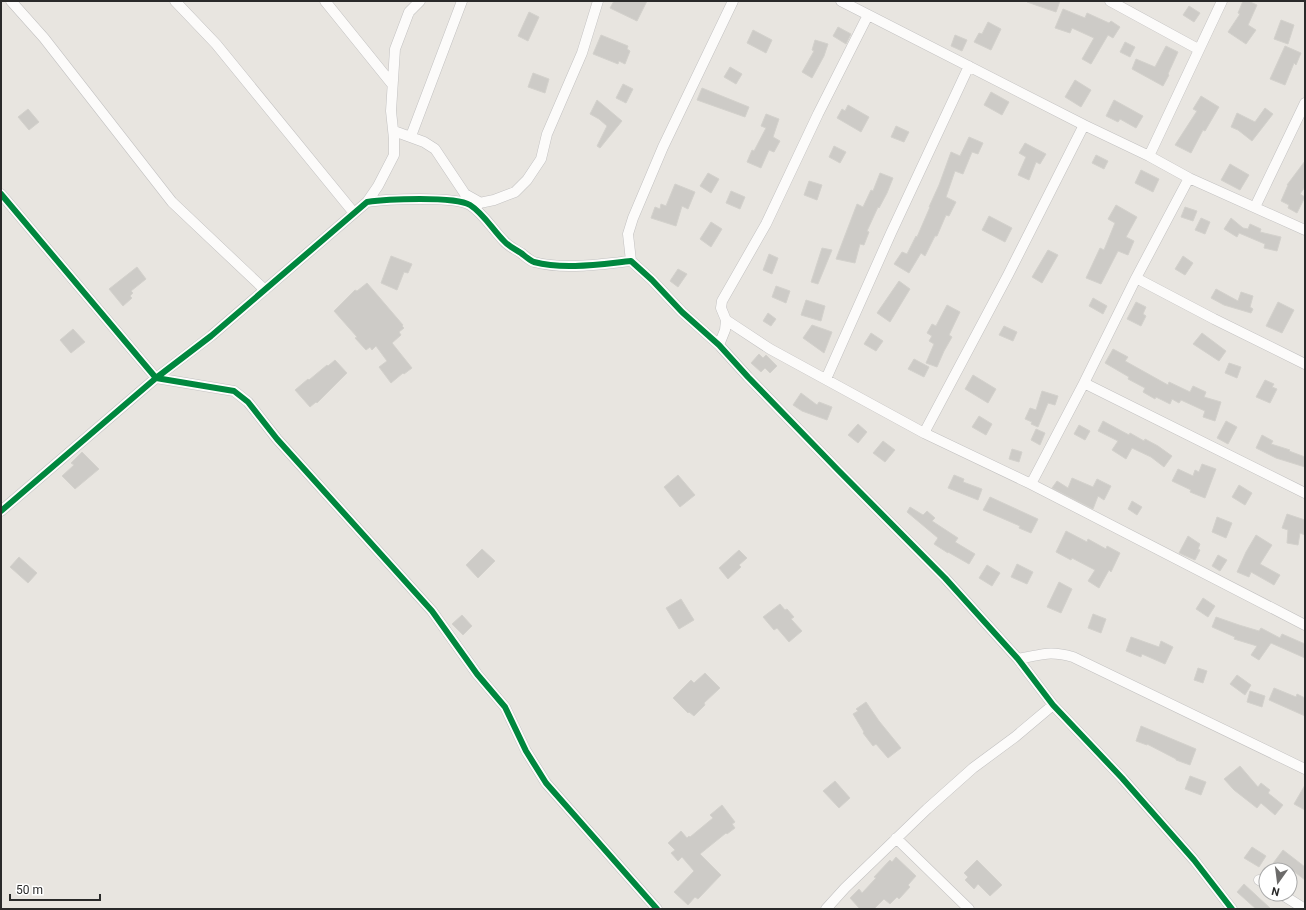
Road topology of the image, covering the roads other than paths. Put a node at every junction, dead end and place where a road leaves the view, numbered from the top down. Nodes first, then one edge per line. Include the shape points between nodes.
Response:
1 (11, 1) edge
2 (175, 1) edge
3 (325, 1) edge
4 (420, 1) edge
5 (462, 1) edge
6 (598, 1) edge
7 (733, 1) edge
8 (841, 1) edge
9 (1110, 1) edge
10 (1222, 1) edge
11 (868, 15) junction
12 (1198, 49) junction
13 (969, 66) junction
14 (392, 84) junction
15 (1305, 103) edge
16 (1084, 125) junction
17 (394, 131) junction
18 (411, 136) junction
19 (1148, 156) junction
20 (1189, 178) junction
21 (1, 194) edge
22 (367, 202) junction
23 (480, 203) junction
24 (470, 205) junction
25 (1255, 207) junction
26 (354, 213) junction
27 (1305, 230) edge
28 (631, 261) junction
29 (1136, 278) junction
30 (266, 290) junction
31 (726, 320) junction
32 (719, 345) junction
33 (1305, 364) edge
34 (156, 378) junction
35 (826, 379) junction
36 (1084, 383) junction
37 (924, 433) junction
38 (1031, 484) junction
39 (1305, 493) edge
40 (1, 511) edge
41 (1305, 625) edge
42 (1018, 659) junction
43 (1053, 704) junction
44 (1305, 770) edge
45 (896, 838) junction
46 (1294, 902) edge
47 (657, 909) edge
48 (826, 909) edge
49 (969, 909) edge
50 (1232, 909) edge
51 (1305, 909) edge

1 - 30 street via 44,38 172,202
2 - 26 street via 216,44
3 - 14 street
4 - 14 street via 409,12 400,31 395,49
5 - 18 street
6 - 23 street via 582,53 547,134 540,159 527,180 515,192
7 - 28 street via 663,147 633,218 628,234
8 - 11 street
9 - 12 street
10 - 12 street
11 - 13 street
11 - 31 street via 766,224 722,301 721,308
12 - 19 street
13 - 16 street
13 - 35 street
14 - 17 street via 391,111
15 - 25 street
16 - 19 street
16 - 37 street
17 - 18 street
17 - 22 street via 394,155
18 - 23 street via 435,149 465,194
19 - 20 street
20 - 25 street
20 - 29 street
21 - 34 street
22 - 24 street via 406,199 453,201
22 - 26 street
23 - 24 street
24 - 28 street via 505,242 533,261 590,265
25 - 27 street
26 - 30 street
28 - 32 street
29 - 33 street via 1214,320
29 - 36 street
30 - 34 street
31 - 32 street
31 - 35 street
32 - 42 street via 945,578
34 - 40 street
34 - 47 street via 234,391 248,402 277,439 432,611 477,674 506,707 526,751 546,783
35 - 37 street
36 - 38 street
36 - 39 street
37 - 38 street
38 - 41 street
42 - 43 street
42 - 44 street via 1046,653 1073,657
43 - 45 street via 1015,737 973,768
43 - 50 street via 1189,854
45 - 48 street
45 - 49 street
46 - 51 street

